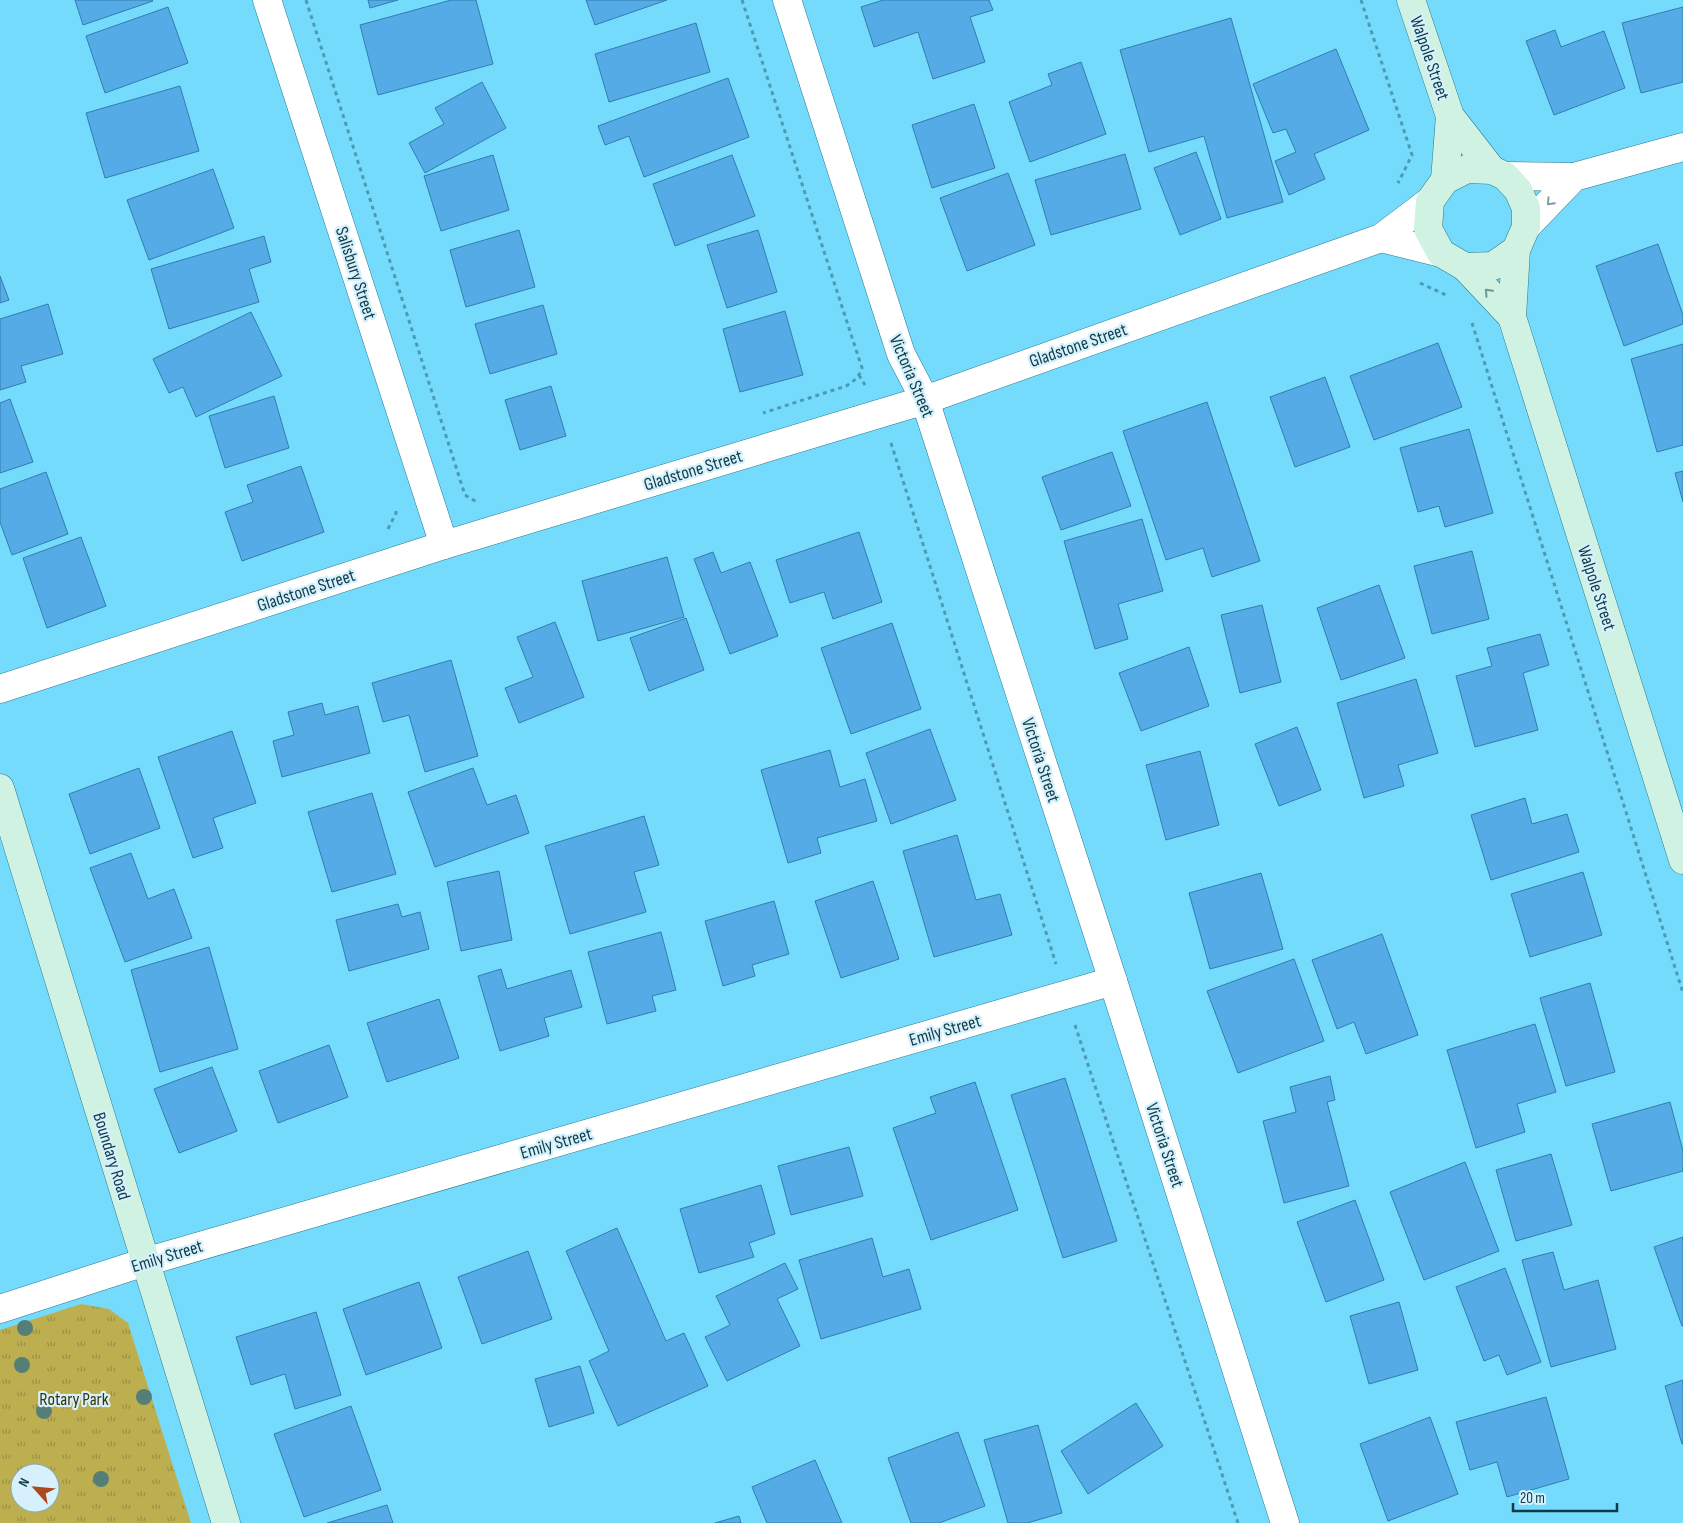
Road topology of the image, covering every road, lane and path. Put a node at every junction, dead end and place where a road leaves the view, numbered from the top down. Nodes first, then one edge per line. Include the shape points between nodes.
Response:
1 (267, 0) edge
2 (306, 0) edge
3 (742, 0) edge
4 (787, 0) edge
5 (1362, 0) edge
6 (1411, 0) edge
7 (1450, 116) junction
8 (1683, 147) edge
9 (1498, 173) junction
10 (1574, 177) junction
11 (1437, 190) junction
12 (1389, 237) junction
13 (1521, 239) junction
14 (1441, 253) junction
15 (1465, 267) junction
16 (1449, 297) dead end
17 (1469, 315) dead end
18 (1512, 317) junction
19 (862, 368) dead end
20 (859, 375) dead end
21 (925, 400) junction
22 (880, 414) junction
23 (465, 495) dead end
24 (444, 545) junction
25 (0, 689) edge
26 (0, 788) edge
27 (1683, 860) edge
28 (1113, 981) junction
29 (1683, 992) edge
30 (1066, 995) junction
31 (145, 1262) junction
32 (0, 1309) edge
33 (226, 1523) edge
34 (1238, 1523) edge
35 (1285, 1523) edge

1 - 24 street, Salisbury Street
2 - 23 path
3 - 19 path
4 - 21 street, Victoria Street via 901,354
5 - 12 path via 1412,155 1385,209
6 - 7 street, Walpole Street
7 - 9 street, Walpole Street
7 - 11 street, Walpole Street
8 - 10 street
9 - 10 street
9 - 11 street via 1467,169
9 - 13 street via 1518,190 1526,208
10 -> 13 street
11 - 12 street, Gladstone Street
11 - 14 street via 1428,229
12 - 14 street
12 - 16 path via 1406,276
12 - 21 street, Gladstone Street
13 - 15 street via 1493,266
13 - 18 street, Walpole Street
14 - 15 street
18 -> 15 street, Walpole Street
17 - 29 path
18 - 27 street, Walpole Street
20 - 22 path
21 - 22 street, Gladstone Street
21 - 28 street, Victoria Street
22 - 24 street, Gladstone Street
22 - 30 path
24 - 25 street, Gladstone Street
26 - 31 street, Boundary Road
28 - 30 street, Emily Street
28 - 35 street, Victoria Street
30 - 31 street, Emily Street
30 - 34 path
31 - 32 street, Emily Street
31 - 33 street, Boundary Road

